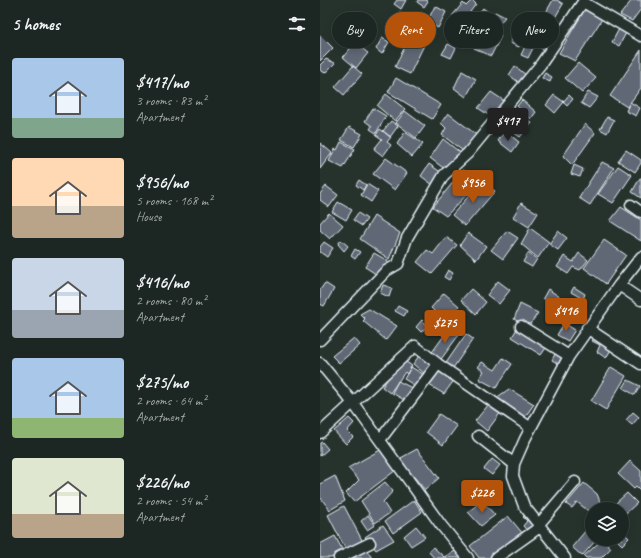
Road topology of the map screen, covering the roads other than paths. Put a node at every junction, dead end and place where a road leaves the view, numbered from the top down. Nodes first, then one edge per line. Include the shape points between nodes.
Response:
1 (641, 36) edge
2 (631, 205) dead end
3 (641, 212) edge
4 (641, 257) edge
5 (619, 285) junction
6 (641, 300) edge
7 (521, 326) dead end
8 (588, 328) junction
9 (320, 340) edge
10 (569, 356) junction
11 (320, 363) edge
12 (438, 364) junction
13 (641, 364) edge
14 (352, 403) junction
15 (530, 428) junction
16 (320, 433) edge
17 (478, 436) dead end
18 (380, 440) junction
19 (514, 464) junction
20 (575, 482) dead end
21 (539, 525) junction
22 (370, 543) dead end
23 (338, 558) edge
24 (468, 558) edge
25 (496, 558) edge
26 (565, 558) edge

1 - 9 street via 583,2 541,64 468,153 444,175 406,238 398,264 386,271
2 - 3 street
4 - 5 street
5 - 6 street
5 - 8 street
7 - 10 street
8 - 10 street
8 - 13 street
10 - 15 street
11 - 14 street
12 - 14 street via 415,346
12 - 15 street
12 - 18 street
14 - 16 street
14 - 18 street
15 - 19 street
17 - 19 street
18 - 24 street
19 - 21 street via 513,476 524,506
20 - 21 street
21 - 25 street
21 - 26 street
22 - 23 street

